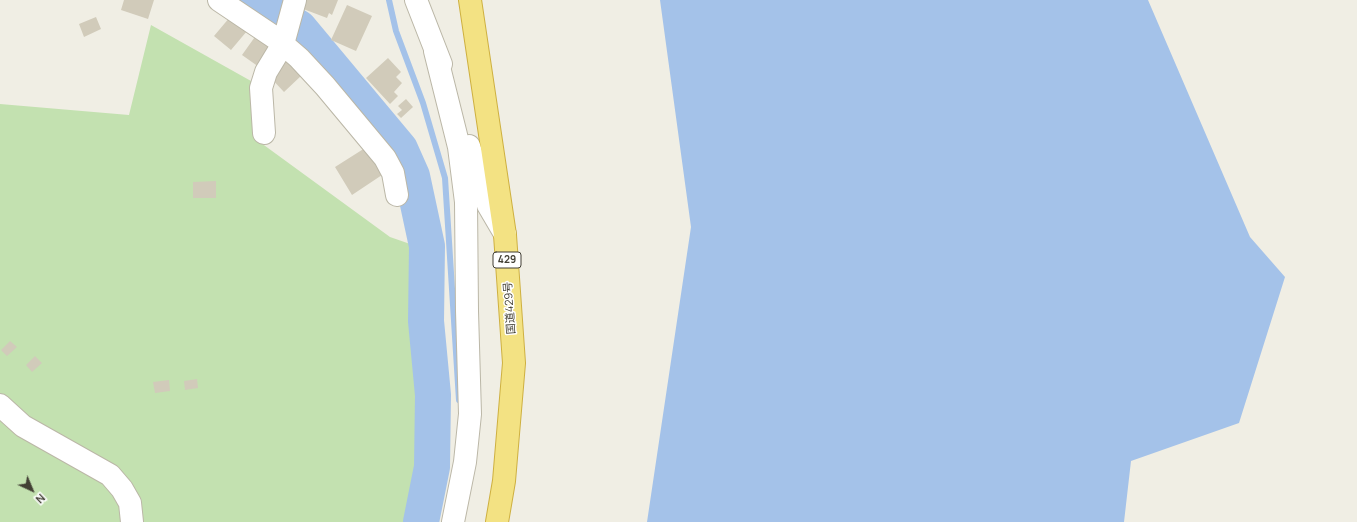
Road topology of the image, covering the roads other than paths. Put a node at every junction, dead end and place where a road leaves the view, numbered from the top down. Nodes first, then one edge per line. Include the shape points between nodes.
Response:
1 (219, 0) edge
2 (416, 0) edge
3 (470, 0) edge
4 (291, 2) edge
5 (283, 44) junction
6 (435, 51) junction
7 (264, 133) dead end
8 (397, 195) dead end
9 (505, 235) junction
10 (0, 405) edge
11 (132, 522) edge
12 (453, 522) edge
13 (497, 522) edge

1 - 5 street
2 - 6 street
3 - 9 highway, 国道429号 / 429
4 - 5 street
5 - 7 street via 266,72 261,88
5 - 8 street via 299,58 385,158 393,173
6 - 9 street via 488,204
6 - 12 street via 459,147 466,202 470,414 465,462
9 - 13 highway, 国道429号 / 429 via 514,363 504,481
10 - 11 street via 23,426 110,476 130,503

